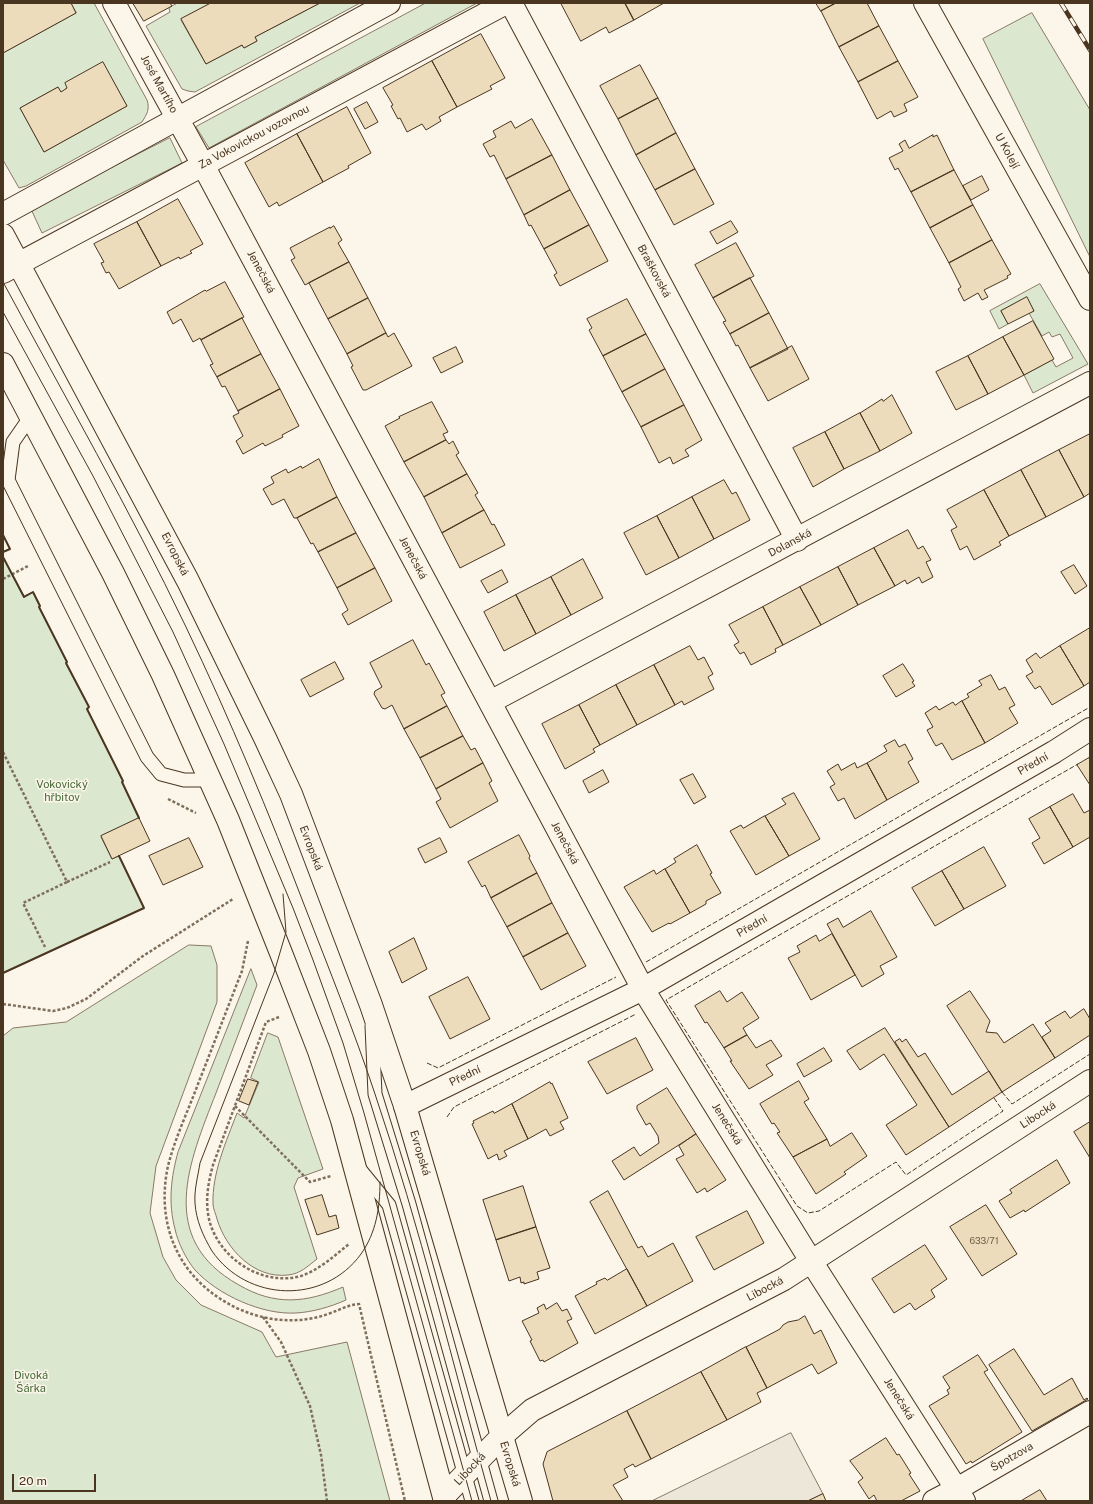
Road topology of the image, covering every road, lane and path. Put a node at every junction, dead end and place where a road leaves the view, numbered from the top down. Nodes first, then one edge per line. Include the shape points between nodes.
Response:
1 (114, 3) edge
2 (389, 3) edge
3 (506, 3) edge
4 (511, 3) edge
5 (925, 3) edge
6 (178, 118) junction
7 (203, 164) junction
8 (3, 214) edge
9 (3, 235) edge
10 (10, 268) edge
11 (1090, 299) edge
12 (3, 364) edge
13 (1090, 383) edge
14 (31, 416) junction
15 (797, 540) junction
16 (46, 556) junction
17 (3, 579) edge
18 (490, 702) junction
19 (1090, 729) edge
20 (3, 752) edge
21 (209, 780) junction
22 (110, 862) dead end
23 (67, 882) junction
24 (235, 897) dead end
25 (248, 940) dead end
26 (45, 947) dead end
27 (643, 989) junction
28 (3, 1004) edge
29 (371, 1005) junction
30 (280, 1016) dead end
31 (1090, 1081) edge
32 (235, 1106) junction
33 (405, 1106) junction
34 (353, 1161) junction
35 (332, 1176) dead end
36 (349, 1244) dead end
37 (812, 1261) junction
38 (263, 1317) junction
39 (1090, 1412) edge
40 (502, 1436) junction
41 (479, 1458) junction
42 (464, 1474) junction
43 (961, 1495) edge
44 (443, 1499) edge
45 (327, 1501) edge
46 (405, 1501) edge
47 (472, 1501) edge
48 (491, 1501) edge
49 (521, 1501) edge
50 (934, 1501) edge

1 - 6 street, José Martího
2 - 6 street
3 - 7 street, Za Vokovickou vozovnou
4 - 15 street, Braškovská
5 - 11 street, U Kolejí
6 - 7 street, José Martího
6 - 8 street
7 - 10 street, Za Vokovickou vozovnou
7 - 18 street, Jenečská
9 - 10 street, Evropská
10 - 29 street, Evropská via 168,541 218,640 291,794
12 - 14 street
13 - 15 street, Dolanská
14 - 16 lane via 13,442 8,480
14 - 21 street via 113,573
15 - 18 street, Dolanská
16 - 17 path
16 - 21 lane via 147,757 161,774 184,780
18 - 27 street, Jenečská
19 - 27 street, Přední
20 - 23 path
21 - 34 street via 319,1051
22 - 23 path
23 - 26 path via 23,903
24 - 28 path via 143,956 86,999 67,1008 53,1011
25 - 38 path via 242,971 172,1154 164,1201 171,1238 190,1274 210,1292 230,1304
27 - 33 street, Přední
27 - 37 street, Jenečská
29 - 33 street, Evropská
29 - 41 lane via 375,1094 409,1204
30 - 32 path via 266,1022
31 - 37 street, Libocká
32 - 35 path via 310,1182
32 - 36 path via 212,1165 207,1189 212,1229 226,1251 253,1271 272,1278 291,1278 317,1268
33 - 40 street, Evropská
34 - 42 lane via 389,1205
34 - 44 street
37 - 40 street, Libocká via 784,1279 532,1410
37 - 43 street, Jenečská
38 - 45 path via 281,1342 310,1406 321,1455
38 - 46 path via 305,1320 348,1305 359,1304
39 - 43 street, Špotzova
40 - 41 street, Libocká
40 - 49 street, Evropská
41 - 42 street, Libocká
41 - 48 lane
42 - 44 street, Libocká
42 - 47 lane
43 - 50 street, Špotzova

